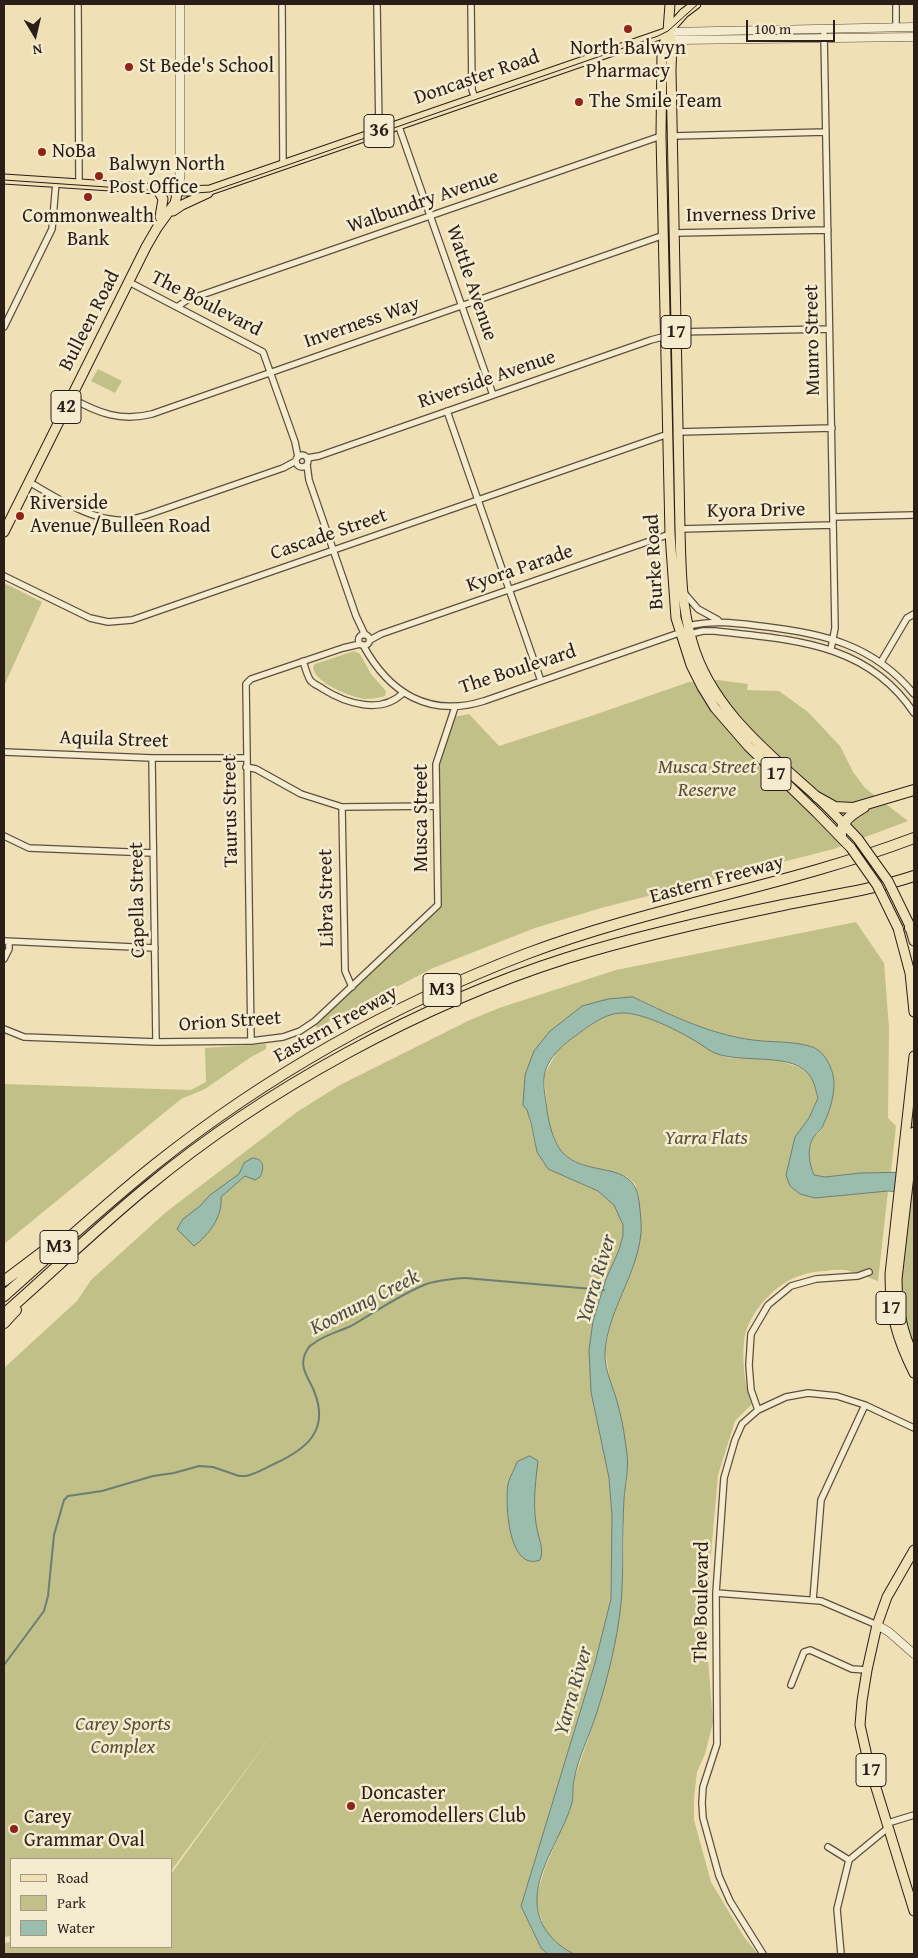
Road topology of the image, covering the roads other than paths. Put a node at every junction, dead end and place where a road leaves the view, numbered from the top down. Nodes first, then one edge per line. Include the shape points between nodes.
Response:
1 (78, 4) edge
2 (180, 4) edge
3 (282, 4) edge
4 (377, 4) edge
5 (472, 4) edge
6 (670, 4) edge
7 (696, 4) edge
8 (896, 4) edge
9 (896, 27) junction
10 (914, 27) edge
11 (824, 29) junction
12 (705, 30) junction
13 (668, 32) junction
14 (914, 37) edge
15 (824, 39) junction
16 (704, 40) junction
17 (672, 53) junction
18 (475, 98) junction
19 (398, 124) junction
20 (379, 131) junction
21 (826, 132) junction
22 (661, 136) junction
23 (673, 136) junction
24 (283, 165) junction
25 (4, 179) edge
26 (56, 182) junction
27 (79, 183) junction
28 (219, 187) junction
29 (157, 189) junction
30 (178, 190) junction
31 (431, 216) junction
32 (160, 221) junction
33 (828, 230) junction
34 (674, 233) junction
35 (664, 235) junction
36 (665, 278) junction
37 (676, 278) junction
38 (129, 282) junction
39 (195, 298) junction
40 (462, 306) junction
41 (177, 307) junction
42 (187, 312) junction
43 (4, 327) edge
44 (830, 329) junction
45 (676, 332) junction
46 (666, 336) junction
47 (271, 372) junction
48 (493, 395) junction
49 (71, 398) junction
50 (447, 411) junction
51 (832, 428) junction
52 (678, 432) junction
53 (668, 434) junction
54 (302, 461) junction
55 (29, 482) junction
56 (669, 484) junction
57 (679, 484) junction
58 (478, 501) junction
59 (914, 515) edge
60 (833, 517) junction
61 (833, 525) junction
62 (680, 529) junction
63 (4, 532) edge
64 (670, 534) junction
65 (333, 551) junction
66 (4, 576) edge
67 (682, 587) junction
68 (510, 590) junction
69 (914, 614) edge
70 (721, 621) junction
71 (689, 630) junction
72 (680, 633) junction
73 (834, 639) junction
74 (364, 640) junction
75 (831, 649) junction
76 (303, 661) junction
77 (881, 662) junction
78 (541, 681) junction
79 (403, 693) junction
80 (914, 694) edge
81 (719, 705) junction
82 (455, 707) junction
83 (914, 713) edge
84 (4, 752) edge
85 (246, 756) junction
86 (152, 758) junction
87 (246, 767) junction
88 (910, 791) edge
89 (817, 797) junction
90 (869, 804) junction
91 (436, 806) junction
92 (342, 807) junction
93 (843, 823) junction
94 (4, 836) edge
95 (841, 836) junction
96 (914, 838) edge
97 (153, 853) junction
98 (914, 876) edge
99 (438, 902) joint
100 (911, 926) edge
101 (899, 930) junction
102 (914, 941) edge
103 (6, 942) edge
104 (155, 948) junction
105 (4, 959) edge
106 (352, 987) junction
107 (914, 998) edge
108 (914, 1012) edge
109 (4, 1029) edge
110 (252, 1041) junction
111 (156, 1042) junction
112 (914, 1056) edge
113 (914, 1132) edge
114 (114, 1198) junction
115 (897, 1239) junction
116 (869, 1272) dead end
117 (4, 1281) edge
118 (34, 1288) junction
119 (4, 1296) edge
120 (4, 1314) edge
121 (4, 1324) edge
122 (914, 1357) edge
123 (914, 1373) edge
124 (865, 1405) junction
125 (758, 1410) junction
126 (914, 1428) edge
127 (914, 1550) edge
128 (716, 1593) junction
129 (813, 1600) junction
130 (877, 1625) junction
131 (914, 1654) edge
132 (867, 1670) junction
133 (791, 1685) dead end
134 (914, 1815) edge
135 (889, 1825) junction
136 (828, 1847) dead end
137 (849, 1860) junction
138 (914, 1911) edge
139 (763, 1954) edge
140 (841, 1954) edge

1 - 27 street
2 - 30 street
3 - 24 street
4 - 20 street
5 - 18 street via 472,90
6 - 13 main road, Burke Road / 17
7 - 13 main road
8 - 9 street
9 - 10 street
9 - 11 street
11 - 12 street
11 - 15 street, Munro Street
12 - 13 street
12 - 16 street
13 - 16 street via 677,40
13 - 17 main road, Burke Road / 17
13 - 18 main road, Doncaster Road / 36
13 - 22 main road, Burke Road / 17 via 662,51
14 - 15 street
15 - 16 street
15 - 21 street, Munro Street
16 - 17 street via 681,45
17 - 23 main road, Burke Road / 17
18 - 19 main road, Doncaster Road / 36
19 - 20 main road, Doncaster Road / 36
19 - 31 street, Wattle Avenue
20 - 24 main road, Doncaster Road / 36
21 - 23 street
21 - 33 street, Munro Street
22 - 31 street, Walbundry Avenue
22 - 35 main road, Burke Road / 17
23 - 34 main road, Burke Road / 17
24 - 28 main road, Doncaster Road / 36
25 - 26 main road, Doncaster Road / 36
26 - 27 main road, Doncaster Road / 36
26 - 43 street via 52,229
27 - 29 main road, Doncaster Road / 36
28 - 30 main road, Doncaster Road / 36 via 200,191
28 - 32 main road via 180,206
29 - 30 main road, Doncaster Road / 36
29 - 32 main road via 163,199
30 - 32 main road, Bulleen Road / 42 via 175,203
31 - 39 street, Walbundry Avenue
31 - 40 street, Wattle Avenue
32 - 38 main road, Bulleen Road / 42
33 - 34 street, Inverness Drive
33 - 44 street, Munro Street
34 - 37 main road, Burke Road / 17
35 - 36 main road, Burke Road / 17
35 - 40 street, Inverness Way
36 - 37 main road
36 - 46 main road, Burke Road / 17
37 - 45 main road, Burke Road / 17
38 - 41 street, The Boulevard
38 - 49 main road, Bulleen Road / 42
39 - 41 street, Walbundry Avenue
39 - 42 street
40 - 47 street, Inverness Way
40 - 48 street, Wattle Avenue
41 - 42 street, The Boulevard
42 - 47 street, The Boulevard via 260,349
44 - 45 street
44 - 51 street, Munro Street
45 - 52 main road, Burke Road / 17
46 - 48 street, Riverside Avenue
46 - 53 main road, Burke Road / 17
47 - 49 street, Inverness Way via 152,414 134,417 106,414
47 - 54 street, The Boulevard
48 - 50 street, Riverside Avenue
49 - 55 main road, Bulleen Road / 42
50 - 54 street, Riverside Avenue
50 - 58 street
51 - 52 street
51 - 60 street, Munro Street
52 - 57 main road, Burke Road / 17
53 - 56 main road, Burke Road / 17
53 - 58 street, Cascade Street
54 - 55 street, Riverside Avenue via 128,520 92,514
54 - 65 street, The Boulevard
55 - 63 main road, Bulleen Road / 42
56 - 57 main road
56 - 64 main road, Burke Road / 17
57 - 62 main road, Burke Road / 17
58 - 65 street, Cascade Street
58 - 68 street
59 - 60 street
60 - 61 street, Munro Street
61 - 62 street, Kyora Drive
61 - 73 street, Munro Street
62 - 67 main road, Burke Road / 17
64 - 68 street, Kyora Parade
64 - 72 main road, Burke Road / 17 via 673,598
65 - 66 street, Cascade Street via 145,616 118,622 90,618
65 - 74 street, The Boulevard
67 - 70 street via 698,609
67 - 71 main road, Burke Road / 17
68 - 74 street, Kyora Parade
68 - 78 street
69 - 77 street via 907,618
70 - 71 street
70 - 73 street
71 - 72 main road
71 - 75 street via 807,643
71 - 81 main road, Burke Road / 17
72 - 78 street, The Boulevard
72 - 81 main road, Burke Road / 17 via 696,677
73 - 75 street, Munro Street
73 - 77 street
74 - 76 street, Taurus Street
74 - 79 street, The Boulevard via 376,666
75 - 83 street via 882,676
76 - 79 street via 314,683 334,695 362,705 393,700
76 - 85 street, Taurus Street via 247,682
77 - 80 street
78 - 82 street, The Boulevard via 474,704
79 - 82 street, The Boulevard via 428,704
81 - 89 main road, Burke Road / 17
81 - 95 main road, Burke Road / 17 via 744,742
82 - 91 street, Musca Street via 437,760
84 - 86 street, Aquila Street
85 - 86 street, Aquila Street
85 - 87 street, Taurus Street
86 - 97 street, Capella Street
87 - 92 street via 256,769 302,794
87 - 110 street, Taurus Street
88 - 90 highway
89 - 90 highway via 841,808
89 - 93 main road, Burke Road / 17
90 - 93 highway
91 - 92 street
91 - 99 street, Musca Street
92 - 106 street, Libra Street via 345,972
93 - 95 highway
93 - 100 main road, Burke Road / 17, bridge via 883,872
94 - 97 street via 30,848
95 - 101 main road, Burke Road / 17, bridge via 877,885
96 - 114 highway, Eastern Freeway / M3 via 814,872 556,944 511,960 393,1012 325,1048 230,1109
97 - 104 street, Capella Street
98 - 118 highway, Eastern Freeway / M3 via 843,894 686,925 597,949 509,979 402,1025 316,1072 230,1126 147,1186
99 - 106 street, Orion Street via 434,910
100 - 101 main road
100 - 102 main road, Burke Road / 17
101 - 107 main road, Burke Road / 17
103 - 104 street
103 - 105 street via 9,949
104 - 111 street, Capella Street
106 - 110 street, Orion Street via 315,1021 300,1030 283,1037
107 - 108 main road, Burke Road / 17
109 - 111 street, Orion Street via 24,1037
110 - 111 street, Orion Street
112 - 115 main road, 17
113 - 115 main road, 17
114 - 117 highway
114 - 119 highway, Eastern Freeway / M3
115 - 122 main road, 17 via 897,1303
115 - 123 main road, 17 via 890,1274 890,1303 899,1340
116 - 125 street via 791,1286 768,1305 750,1334 751,1390
118 - 120 highway, Eastern Freeway / M3
118 - 121 highway
124 - 125 street, The Boulevard via 837,1396 808,1393 786,1397
124 - 126 street, The Boulevard
124 - 129 street via 821,1500
125 - 128 street, The Boulevard via 742,1424 724,1478
127 - 130 main road, 17 via 887,1597
128 - 129 street
128 - 139 street, The Boulevard via 717,1744 703,1787 703,1818 719,1876 730,1901
129 - 130 street
130 - 131 street via 890,1632
130 - 132 main road, 17
132 - 133 street via 852,1669 810,1650 801,1657
132 - 135 main road, 17 via 860,1725
134 - 135 street
135 - 137 street
135 - 138 main road, 17
136 - 137 street
137 - 140 street via 837,1910

